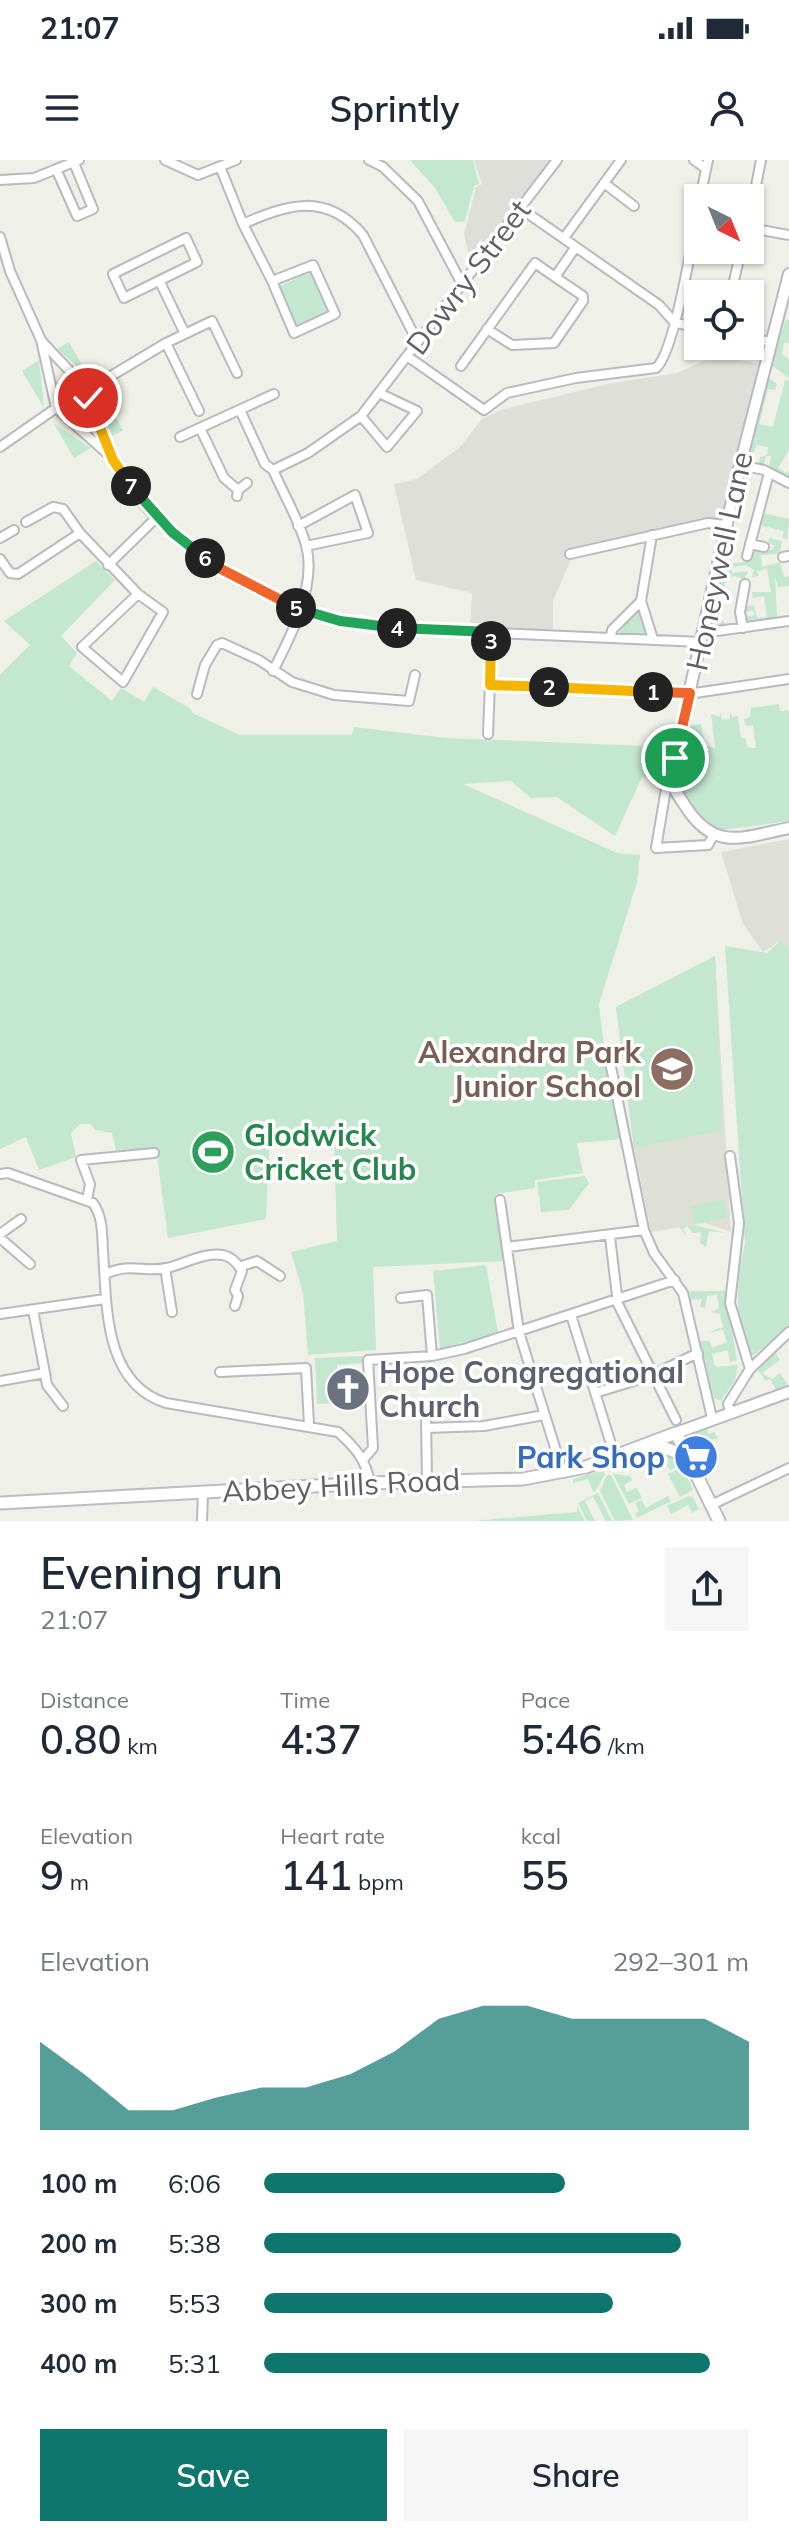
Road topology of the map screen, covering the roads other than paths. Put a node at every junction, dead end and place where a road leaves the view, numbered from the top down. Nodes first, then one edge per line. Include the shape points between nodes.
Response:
1 (165, 160) edge
2 (236, 160) edge
3 (369, 160) edge
4 (557, 160) edge
5 (621, 160) edge
6 (694, 160) edge
7 (761, 160) edge
8 (76, 162) edge
9 (707, 164) edge
10 (221, 169) junction
11 (57, 171) junction
12 (0, 180) edge
13 (604, 183) junction
14 (703, 184) edge
15 (756, 184) edge
16 (634, 206) dead end
17 (520, 208) junction
18 (243, 224) junction
19 (764, 231) edge
20 (789, 235) edge
21 (0, 237) edge
22 (564, 238) junction
23 (575, 248) junction
24 (2, 255) edge
25 (687, 264) edge
26 (789, 274) edge
27 (555, 277) junction
28 (272, 281) junction
29 (160, 282) junction
30 (462, 284) junction
31 (675, 323) junction
32 (684, 325) edge
33 (487, 329) junction
34 (185, 334) junction
35 (419, 339) junction
36 (41, 340) junction
37 (764, 341) edge
38 (771, 342) junction
39 (166, 343) junction
40 (407, 356) junction
41 (461, 366) dead end
42 (237, 373) dead end
43 (85, 393) junction
44 (379, 393) junction
45 (274, 394) dead end
46 (55, 403) junction
47 (240, 410) junction
48 (199, 411) dead end
49 (66, 416) junction
50 (361, 416) junction
51 (200, 428) junction
52 (180, 437) dead end
53 (0, 447) edge
54 (113, 460) junction
55 (740, 465) junction
56 (273, 470) junction
57 (769, 473) junction
58 (247, 483) dead end
59 (789, 483) edge
60 (157, 517) junction
61 (26, 522) dead end
62 (726, 525) junction
63 (298, 526) junction
64 (14, 530) dead end
65 (80, 533) junction
66 (652, 535) junction
67 (0, 538) edge
68 (750, 544) junction
69 (306, 546) junction
70 (764, 547) dead end
71 (570, 554) dead end
72 (747, 556) dead end
73 (0, 559) edge
74 (108, 565) junction
75 (745, 584) dead end
76 (138, 594) junction
77 (641, 601) junction
78 (299, 609) junction
79 (789, 621) edge
80 (743, 628) junction
81 (492, 632) junction
82 (611, 637) junction
83 (702, 638) junction
84 (653, 639) junction
85 (273, 671) junction
86 (415, 675) dead end
87 (789, 679) edge
88 (490, 685) junction
89 (694, 693) junction
90 (197, 694) dead end
91 (488, 734) dead end
92 (672, 784) junction
93 (789, 828) edge
94 (713, 836) junction
95 (609, 1057) dead end
96 (154, 1153) dead end
97 (730, 1156) dead end
98 (0, 1174) edge
99 (87, 1200) junction
100 (500, 1200) dead end
101 (21, 1219) dead end
102 (644, 1230) junction
103 (0, 1236) edge
104 (610, 1237) junction
105 (507, 1247) junction
106 (30, 1264) dead end
107 (165, 1268) junction
108 (241, 1269) junction
109 (105, 1274) junction
110 (280, 1276) dead end
111 (675, 1280) junction
112 (401, 1298) dead end
113 (105, 1299) junction
114 (618, 1301) junction
115 (235, 1306) dead end
116 (33, 1310) junction
117 (172, 1312) dead end
118 (0, 1314) edge
119 (571, 1315) junction
120 (519, 1332) junction
121 (789, 1332) edge
122 (698, 1353) junction
123 (432, 1356) junction
124 (750, 1369) junction
125 (220, 1372) dead end
126 (45, 1373) junction
127 (653, 1374) junction
128 (0, 1381) edge
129 (789, 1392) edge
130 (595, 1393) junction
131 (63, 1406) dead end
132 (730, 1412) junction
133 (544, 1415) junction
134 (426, 1416) dead end
135 (712, 1418) junction
136 (676, 1420) dead end
137 (309, 1425) junction
138 (690, 1427) junction
139 (426, 1428) junction
140 (676, 1433) junction
141 (652, 1443) junction
142 (685, 1453) junction
143 (615, 1457) junction
144 (363, 1460) junction
145 (789, 1468) edge
146 (563, 1473) junction
147 (427, 1480) junction
148 (370, 1483) junction
149 (203, 1492) junction
150 (0, 1503) edge
151 (711, 1505) junction
152 (202, 1521) edge
153 (719, 1521) edge

1 - 10 street via 198,175
2 - 10 street
3 - 30 street via 418,201
4 - 17 street, Dowry Street
5 - 13 street
6 - 9 street
7 - 15 street
8 - 11 street
8 - 11 street via 93,209 77,216
9 - 14 street
10 - 18 street
11 - 12 street
13 - 16 street
13 - 22 street
17 - 22 street
17 - 30 street, Dowry Street
18 - 28 street
18 - 35 street via 281,207 308,205 351,221
19 - 20 street
21 - 24 street
22 - 23 street
23 - 27 street
23 - 31 street via 659,305
24 - 36 street
25 - 31 street
26 - 38 street, Honeywell Lane
27 - 33 street via 535,263
27 - 33 street via 583,301 554,343 512,345
28 - 28 street via 294,333 335,314 313,265
29 - 29 street via 197,262 186,238 113,274 124,298
29 - 34 street
30 - 35 street, Dowry Street
31 - 32 street
31 - 40 street via 663,363 656,368 507,393 486,410
33 - 41 street
34 - 39 street
34 - 42 street via 212,321
35 - 40 street, Dowry Street
36 - 43 street
36 - 46 street
37 - 38 street
38 - 55 street, Honeywell Lane
39 - 43 street
39 - 48 street
40 - 44 street, Dowry Street
43 - 46 street via 63,385
43 - 49 street via 81,415
43 - 54 street
44 - 50 street, Dowry Street
44 - 50 street via 417,411 387,447
45 - 47 street
46 - 49 street
46 - 53 street
47 - 51 street
47 - 56 street via 265,464
49 - 54 street
50 - 56 street, Dowry Street
51 - 52 street
51 - 58 street via 224,478 238,493
54 - 60 street
55 - 57 street
55 - 62 street, Honeywell Lane
56 - 63 street
57 - 59 street
57 - 68 street
60 - 74 street
60 - 78 street via 221,569
61 - 65 street via 53,507 63,509
62 - 66 street via 708,523
62 - 83 street, Honeywell Lane
63 - 69 street
63 - 69 street via 355,495 368,533
64 - 67 street
65 - 73 street via 18,574 10,573
65 - 74 street
66 - 71 street
66 - 77 street
68 - 70 street
68 - 72 street
69 - 78 street via 308,577
74 - 76 street
75 - 80 street
76 - 76 street via 82,647 123,682 163,612
77 - 82 street
77 - 84 street
78 - 81 street via 362,625
78 - 85 street
79 - 80 street
80 - 83 street
81 - 82 street
81 - 88 street
82 - 84 street
83 - 84 street
83 - 89 street, Honeywell Lane
85 - 86 street via 334,695 409,701
85 - 90 street via 222,643 205,665
87 - 89 street
88 - 89 street
88 - 91 street
89 - 92 street, Honeywell Lane
92 - 94 street via 695,822
92 - 94 street, Honeywell Lane via 666,789 656,848 708,845
93 - 94 street
95 - 102 street
96 - 99 street via 81,1160 90,1184
97 - 124 street via 739,1223 730,1303
98 - 99 street
99 - 109 street via 99,1212
100 - 105 street
101 - 103 street
102 - 104 street
102 - 111 street
103 - 106 street
104 - 105 street
104 - 114 street
105 - 120 street
107 - 108 street via 196,1257 224,1255
107 - 109 street via 122,1266
107 - 117 street
108 - 110 street via 257,1261
108 - 115 street
109 - 113 street
111 - 114 street
111 - 122 street
112 - 123 street via 427,1295
113 - 116 street
113 - 137 street via 120,1362 155,1399
114 - 119 street
114 - 127 street
116 - 118 street
116 - 126 street
119 - 120 street
119 - 130 street
120 - 123 street
120 - 133 street
121 - 124 street
122 - 127 street
122 - 135 street
123 - 144 street via 368,1360 373,1448
124 - 132 street via 728,1404
125 - 137 street via 306,1368
126 - 128 street
126 - 131 street
127 - 130 street
127 - 136 street
129 - 132 street
130 - 143 street
132 - 135 street
133 - 139 street via 484,1426
133 - 146 street
134 - 139 street
135 - 138 street
137 - 144 street via 338,1432
138 - 140 street
138 - 142 street
139 - 147 street
140 - 141 main road, Abbey Hills Road
140 - 142 main road
141 - 142 main road
141 - 143 main road, Abbey Hills Road
142 - 151 main road
143 - 146 main road, Abbey Hills Road
144 - 148 street
145 - 151 street
146 - 147 main road, Abbey Hills Road
147 - 148 main road, Abbey Hills Road
148 - 149 main road, Abbey Hills Road
149 - 150 main road, Abbey Hills Road
149 - 152 street
151 - 153 main road

